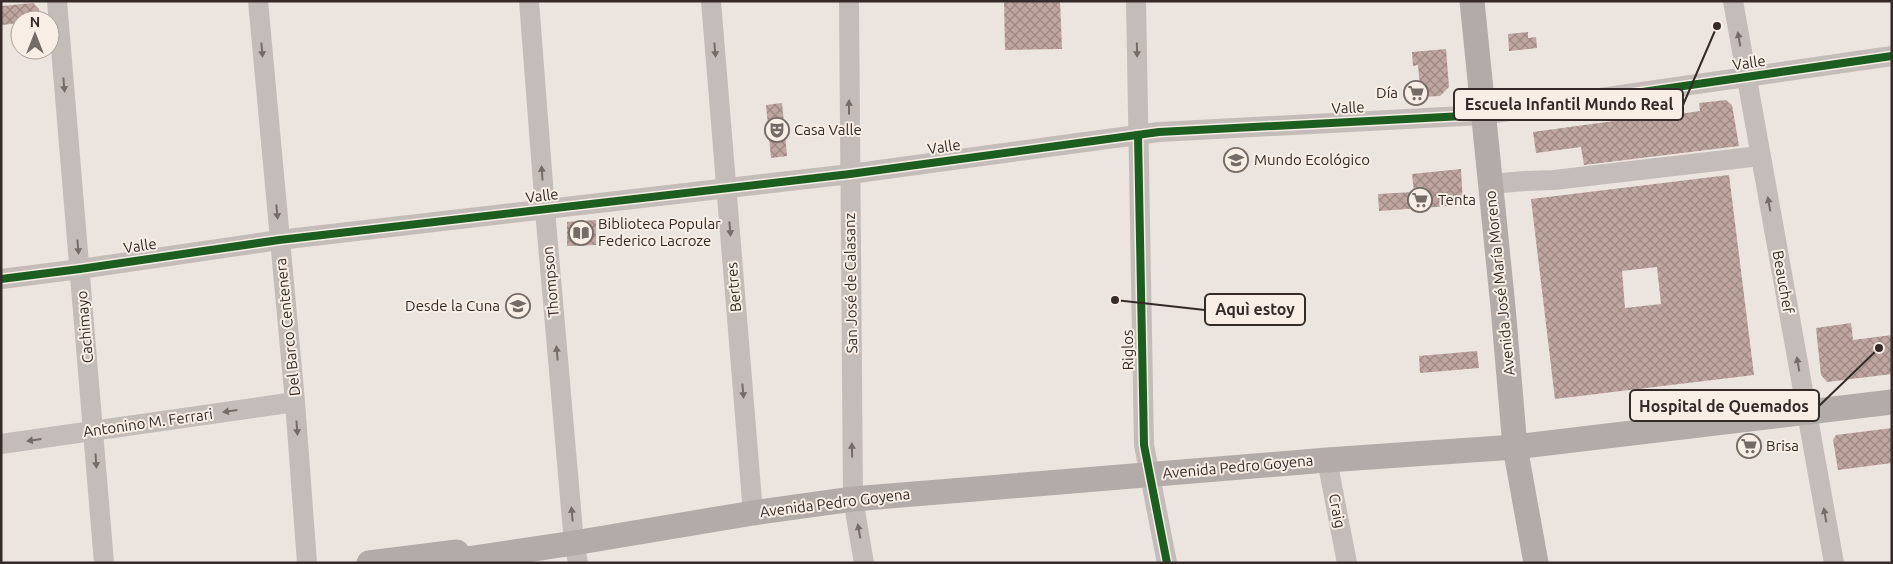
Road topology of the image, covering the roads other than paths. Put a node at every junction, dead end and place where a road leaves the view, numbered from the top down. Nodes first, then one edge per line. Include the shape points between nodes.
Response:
1 (57, 1) edge
2 (258, 1) edge
3 (529, 1) edge
4 (711, 1) edge
5 (849, 1) edge
6 (1136, 1) edge
7 (1472, 1) edge
8 (1733, 1) edge
9 (1892, 56) edge
10 (1746, 77) junction
11 (1482, 115) junction
12 (1138, 135) junction
13 (1760, 156) junction
14 (850, 174) junction
15 (1491, 184) junction
16 (726, 187) junction
17 (545, 210) junction
18 (279, 240) junction
19 (80, 269) junction
20 (1, 278) edge
21 (295, 402) junction
22 (1892, 402) edge
23 (1806, 412) junction
24 (94, 431) junction
25 (1, 444) edge
26 (1515, 447) junction
27 (1328, 460) junction
28 (1151, 474) junction
29 (853, 499) junction
30 (753, 513) junction
31 (570, 550) edge
32 (104, 563) edge
33 (307, 563) edge
34 (369, 563) edge
35 (440, 563) edge
36 (864, 563) edge
37 (1168, 563) edge
38 (1347, 563) edge
39 (1536, 563) edge
40 (1834, 563) edge

1 -> 19 street, Cachimayo
2 -> 18 street, Del Barco Centenera
17 -> 3 street, Thompson
4 -> 16 street, Bertres
14 -> 5 street, San José de Calasanz
6 -> 12 street, Riglos
7 - 11 main road, Avenida José María Moreno
10 -> 8 street, Beauchef
9 - 10 street, Valle
10 - 11 street, Valle
10 - 13 street, Beauchef
11 - 12 street, Valle
11 - 15 main road, Avenida José María Moreno
12 - 14 street, Valle
12 - 28 street, Riglos via 1144,445
13 - 15 street via 1554,180
23 -> 13 street, Beauchef
14 - 16 street, Valle
29 -> 14 street, San José de Calasanz
15 - 26 main road, Avenida José María Moreno
16 - 17 street, Valle
16 -> 30 street, Bertres
17 - 18 street, Valle
31 -> 17 street, Thompson
18 - 19 street, Valle
18 - 21 street, Del Barco Centenera
19 - 20 street, Valle
19 - 24 street, Cachimayo
21 -> 24 street, Antonino M. Ferrari
21 -> 33 street, Del Barco Centenera
22 - 23 main road, Avenida Pedro Goyena
23 - 26 main road, Avenida Pedro Goyena
40 -> 23 street, Beauchef
24 -> 25 street, Antonino M. Ferrari
24 -> 32 street, Cachimayo
26 - 27 main road, Avenida Pedro Goyena
26 - 39 main road, Avenida José María Moreno
27 - 28 main road, Avenida Pedro Goyena
27 - 38 street, Craig
28 - 29 main road, Avenida Pedro Goyena
28 - 37 street, Riglos
29 - 30 main road, Avenida Pedro Goyena
36 -> 29 street, San José de Calasanz
30 - 31 main road, Avenida Pedro Goyena
31 - 34 main road, Avenida Pedro Goyena via 531,542
31 - 35 main road, Avenida Pedro Goyena via 532,551

